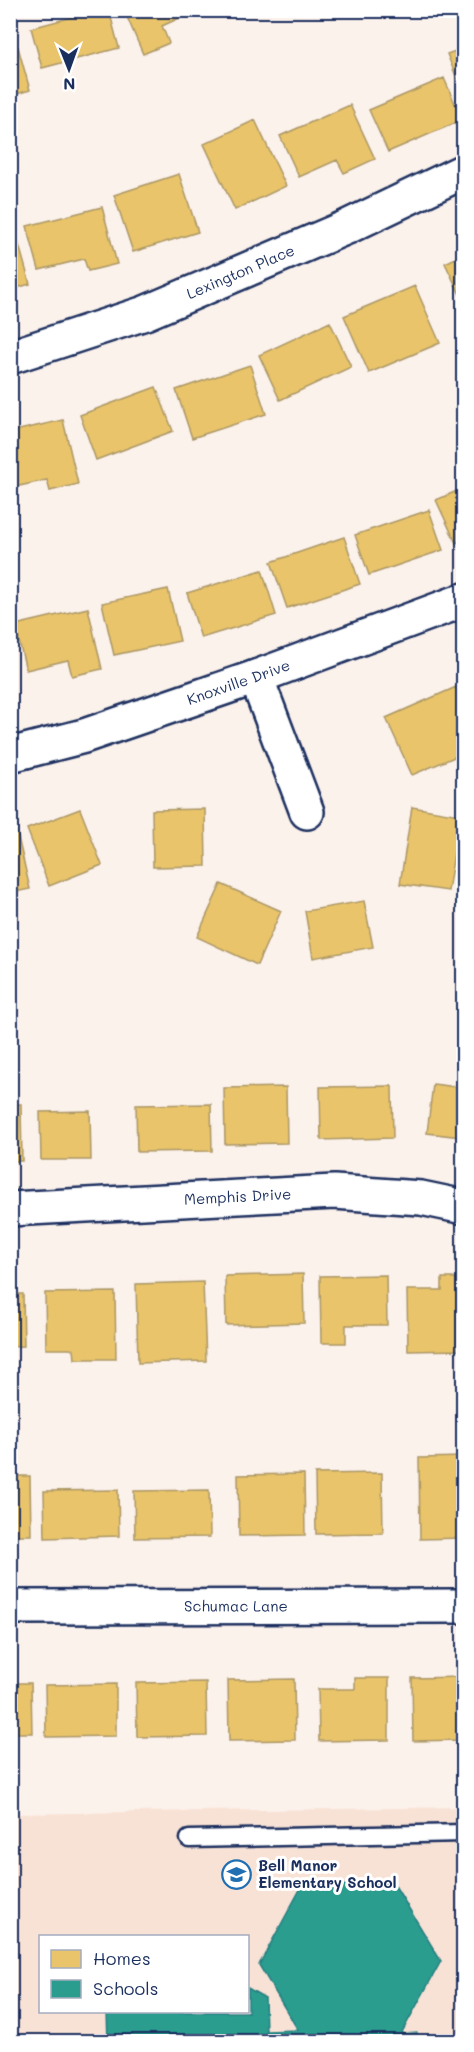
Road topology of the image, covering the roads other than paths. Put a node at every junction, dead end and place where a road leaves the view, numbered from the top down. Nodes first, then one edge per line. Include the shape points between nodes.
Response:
1 (464, 171) edge
2 (10, 357) edge
3 (464, 600) edge
4 (256, 676) junction
5 (10, 755) edge
6 (307, 812) dead end
7 (464, 1207) edge
8 (10, 1209) edge
9 (464, 1606) edge
10 (10, 1607) edge
11 (464, 1833) edge
12 (189, 1839) dead end

1 - 2 street, Lexington Place via 348,227 145,313
3 - 4 street, Knoxville Drive
4 - 5 street, Knoxville Drive via 84,736
4 - 6 street
7 - 8 street, Memphis Drive via 421,1198 334,1192
9 - 10 street, Schumac Lane
11 - 12 lane

